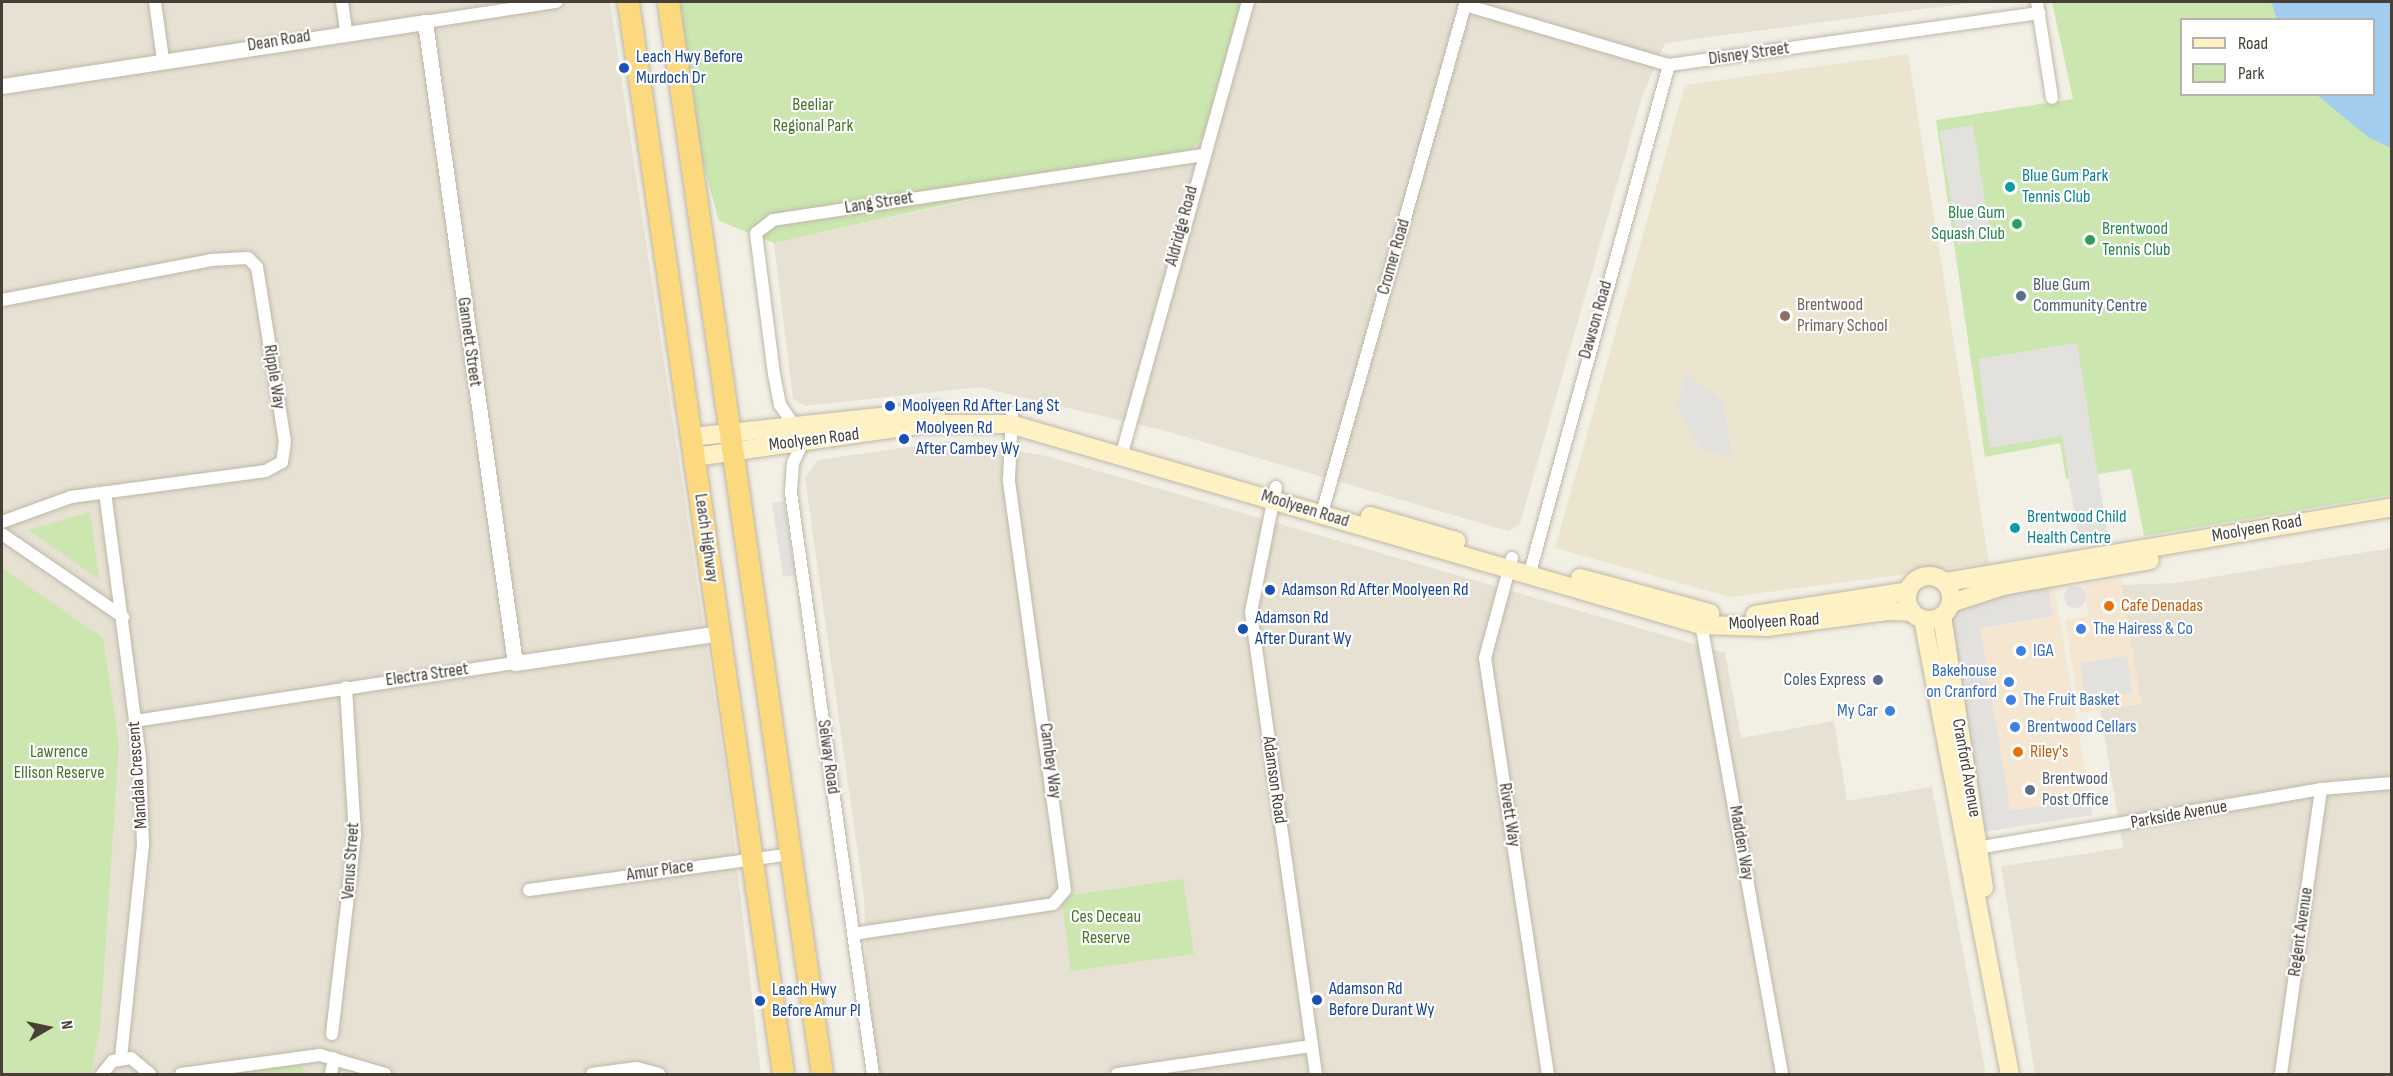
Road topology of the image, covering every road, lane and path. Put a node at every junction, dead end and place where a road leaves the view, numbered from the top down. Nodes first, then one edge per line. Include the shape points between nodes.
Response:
1 (155, 2) edge
2 (342, 2) edge
3 (556, 2) edge
4 (628, 2) edge
5 (668, 2) edge
6 (1248, 2) edge
7 (1466, 3) edge
8 (2038, 7) edge
9 (425, 22) junction
10 (346, 30) junction
11 (163, 60) junction
12 (1669, 65) junction
13 (2, 87) edge
14 (2052, 98) dead end
15 (1202, 155) junction
16 (2, 300) edge
17 (1011, 419) junction
18 (793, 424) junction
19 (731, 441) junction
20 (803, 441) junction
21 (693, 447) junction
22 (1123, 448) junction
23 (105, 492) junction
24 (1274, 493) junction
25 (2391, 507) edge
26 (1324, 508) junction
27 (2391, 517) edge
28 (2, 522) edge
29 (2, 534) edge
30 (1511, 564) junction
31 (1531, 570) junction
32 (1946, 582) junction
33 (1908, 591) junction
34 (1946, 610) junction
35 (1918, 616) junction
36 (123, 617) junction
37 (1700, 618) junction
38 (720, 633) junction
39 (515, 663) junction
40 (346, 687) junction
41 (135, 721) junction
42 (2391, 783) edge
43 (2321, 789) junction
44 (1974, 849) junction
45 (791, 854) junction
46 (752, 858) junction
47 (529, 890) dead end
48 (853, 934) junction
49 (332, 1034) dead end
50 (1312, 1046) junction
51 (121, 1058) junction
52 (334, 1058) junction
53 (102, 1074) edge
54 (150, 1074) edge
55 (180, 1074) edge
56 (331, 1074) edge
57 (385, 1074) edge
58 (592, 1074) edge
59 (659, 1074) edge
60 (783, 1074) edge
61 (822, 1074) edge
62 (873, 1074) edge
63 (1117, 1074) edge
64 (1316, 1074) edge
65 (1548, 1074) edge
66 (1782, 1074) edge
67 (2010, 1074) edge
68 (2281, 1074) edge

1 - 11 street
2 - 10 street
3 - 9 street, Dean Road
4 - 21 highway, Leach Highway
5 - 19 highway
6 - 15 street, Aldridge Road
7 - 12 street, Disney Street
7 - 26 street, Cromer Road
8 - 12 street, Disney Street
8 - 14 street
9 - 10 street, Dean Road
9 - 39 street, Gannett Street
10 - 11 street, Dean Road
11 - 13 street, Dean Road
12 - 31 street, Dawson Road
15 - 18 street, Lang Street via 780,219 756,233 774,374 783,411
15 - 22 street, Aldridge Road
16 - 23 street, Ripple Way via 236,256 248,258 257,267 285,441 282,462 266,471
17 - 18 main road, Moolyeen Road via 944,410
17 - 20 main road, Moolyeen Road via 924,424
17 - 22 main road, Moolyeen Road
17 - 48 street, Cambey Way via 1009,479 1065,890 1053,904
18 - 19 main road, Moolyeen Road
19 - 20 main road, Moolyeen Road
19 - 21 main road, Moolyeen Road
19 - 45 highway
20 - 48 street, Selway Road via 794,463 791,493
21 - 38 highway, Leach Highway
22 - 24 main road, Moolyeen Road
23 - 28 street, Ripple Way via 41,504
23 - 36 street, Mandala Crescent
24 - 26 main road, Moolyeen Road
24 - 50 street, Adamson Road via 1251,612
25 - 32 main road, Moolyeen Road
26 - 30 main road, Moolyeen Road
27 - 34 main road, Moolyeen Road via 2003,586
29 - 36 street
30 - 31 main road, Moolyeen Road
30 - 65 street, Rivett Way via 1485,658
31 - 37 main road, Moolyeen Road
32 - 33 main road, Moolyeen Road via 1924,576
32 - 34 main road
33 - 35 main road
33 - 37 main road, Moolyeen Road via 1761,615
34 - 35 main road, Moolyeen Road
34 - 44 main road, Cranford Avenue
35 - 37 main road, Moolyeen Road via 1887,610 1767,627
35 - 44 main road, Cranford Avenue
36 - 41 street, Mandala Crescent
37 - 66 street, Madden Way
38 - 39 street, Electra Street
38 - 46 highway, Leach Highway
39 - 40 street, Electra Street
40 - 41 street, Electra Street
40 - 49 street, Venus Street via 355,835
41 - 51 street, Mandala Crescent via 143,845
42 - 43 street, Parkside Avenue
43 - 44 street, Parkside Avenue
43 - 68 street, Regent Avenue
44 - 67 main road, Cranford Avenue via 1982,920
45 - 46 street, Amur Place
45 - 61 highway
46 - 47 street, Amur Place
46 - 60 highway, Leach Highway
48 - 62 street, Selway Road
50 - 63 street
50 - 64 street, Adamson Road
51 - 53 street
51 - 54 street via 143,1064
52 - 55 street via 299,1055
52 - 56 street
52 - 57 street
58 - 59 street via 637,1068

